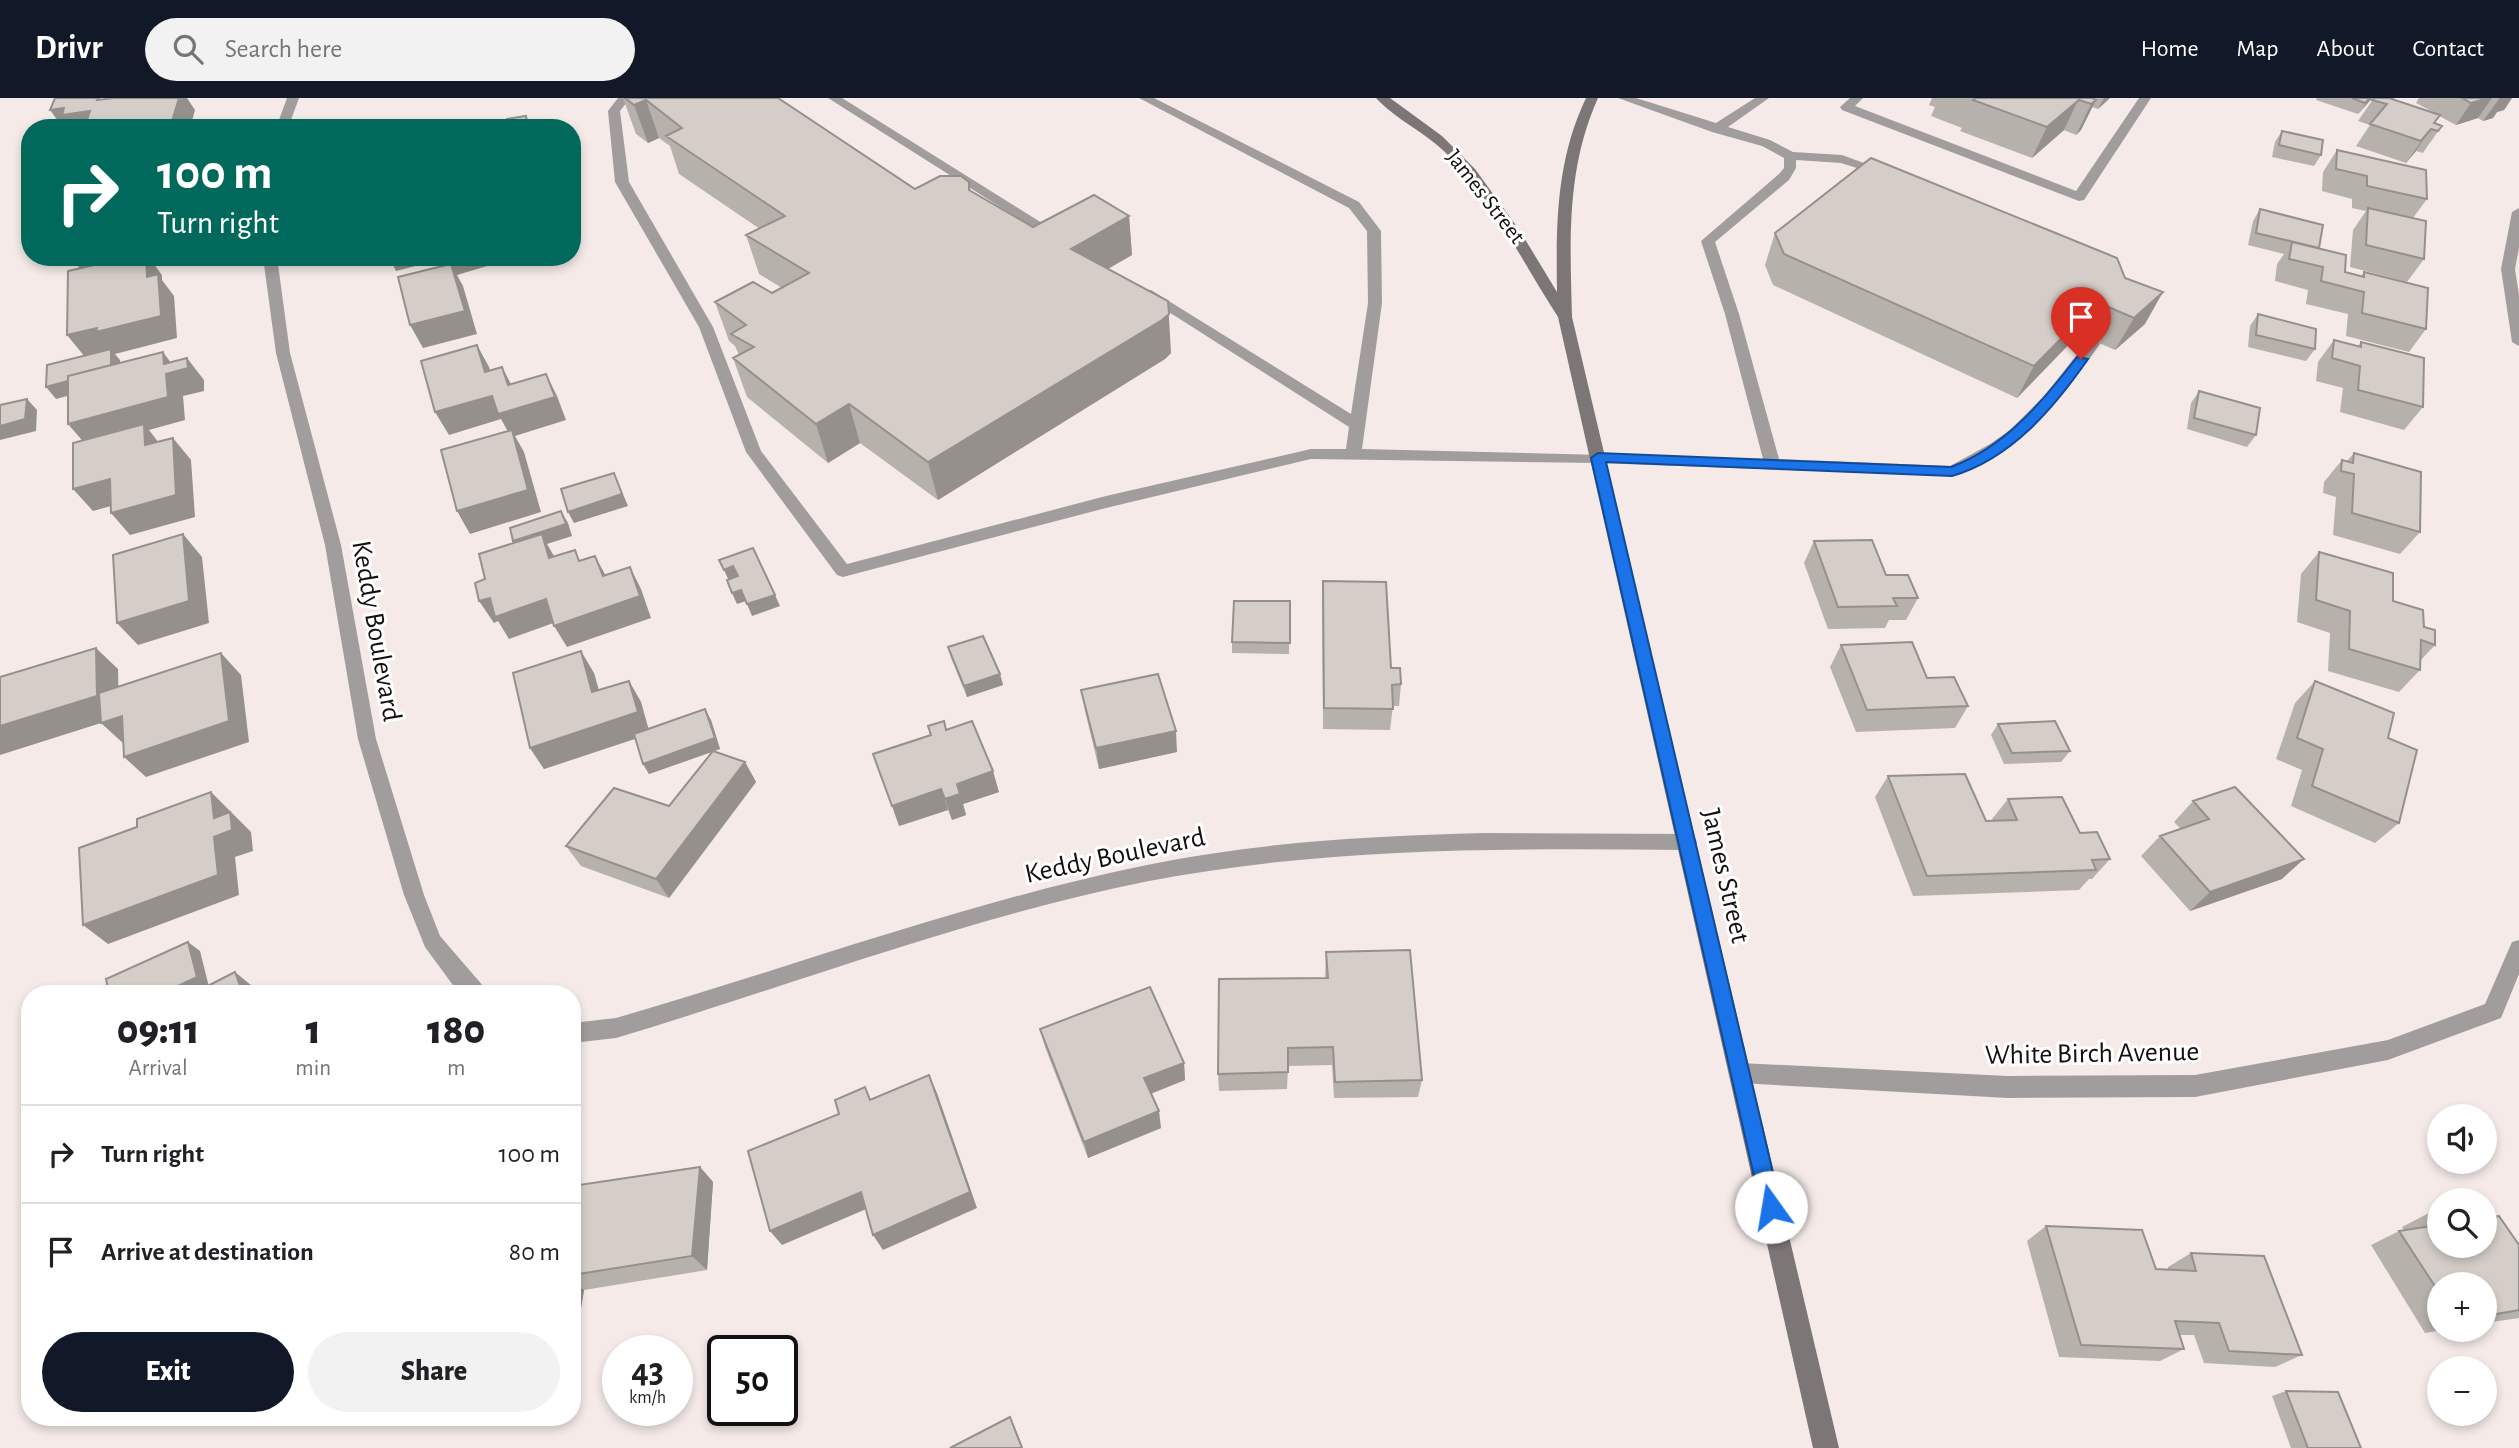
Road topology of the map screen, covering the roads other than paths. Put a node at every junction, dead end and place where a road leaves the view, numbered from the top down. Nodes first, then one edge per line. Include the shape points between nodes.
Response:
1 (293, 98) edge
2 (624, 98) edge
3 (834, 98) edge
4 (1145, 98) edge
5 (1381, 98) edge
6 (1592, 98) edge
7 (1625, 98) edge
8 (1763, 98) edge
9 (1857, 98) edge
10 (2145, 98) edge
11 (285, 119) edge
12 (1716, 129) junction
13 (1790, 156) junction
14 (1900, 179) edge
15 (2519, 212) edge
16 (1076, 249) edge
17 (271, 266) edge
18 (1134, 285) edge
19 (1565, 317) junction
20 (2095, 341) edge
21 (2519, 342) edge
22 (1357, 425) junction
23 (1353, 455) junction
24 (1598, 458) junction
25 (1772, 464) junction
26 (1687, 842) junction
27 (2519, 950) edge
28 (468, 985) edge
29 (581, 1032) edge
30 (1740, 1073) junction
31 (1826, 1448) edge

1 - 11 street
2 - 23 street via 614,111 622,182 706,327 754,452 843,571 1311,454
3 - 16 street
4 - 22 street via 1354,205 1374,231 1375,303
5 - 19 main road, James Street via 1427,131 1471,172 1524,247
6 - 19 main road, James Street via 1569,157
7 - 12 street
8 - 12 street
9 - 10 street via 1846,107 2079,197
12 - 13 street via 1766,143
13 - 14 street via 1842,159
13 - 25 street via 1784,177 1708,241
15 - 21 street via 2508,269
17 - 28 street, Keddy Boulevard via 283,353 333,545 367,739 432,941
18 - 22 street
19 - 24 main road, James Street
20 - 25 street via 2054,396 2003,445 1978,462 1952,471
22 - 23 street
23 - 24 street
24 - 25 street
24 - 26 main road, James Street
26 - 29 street, Keddy Boulevard via 1361,847 1150,873 949,925 616,1028
26 - 30 main road, James Street
27 - 30 street, White Birch Avenue via 2493,1011 2388,1049 2195,1086 2008,1087
30 - 31 main road, James Street

